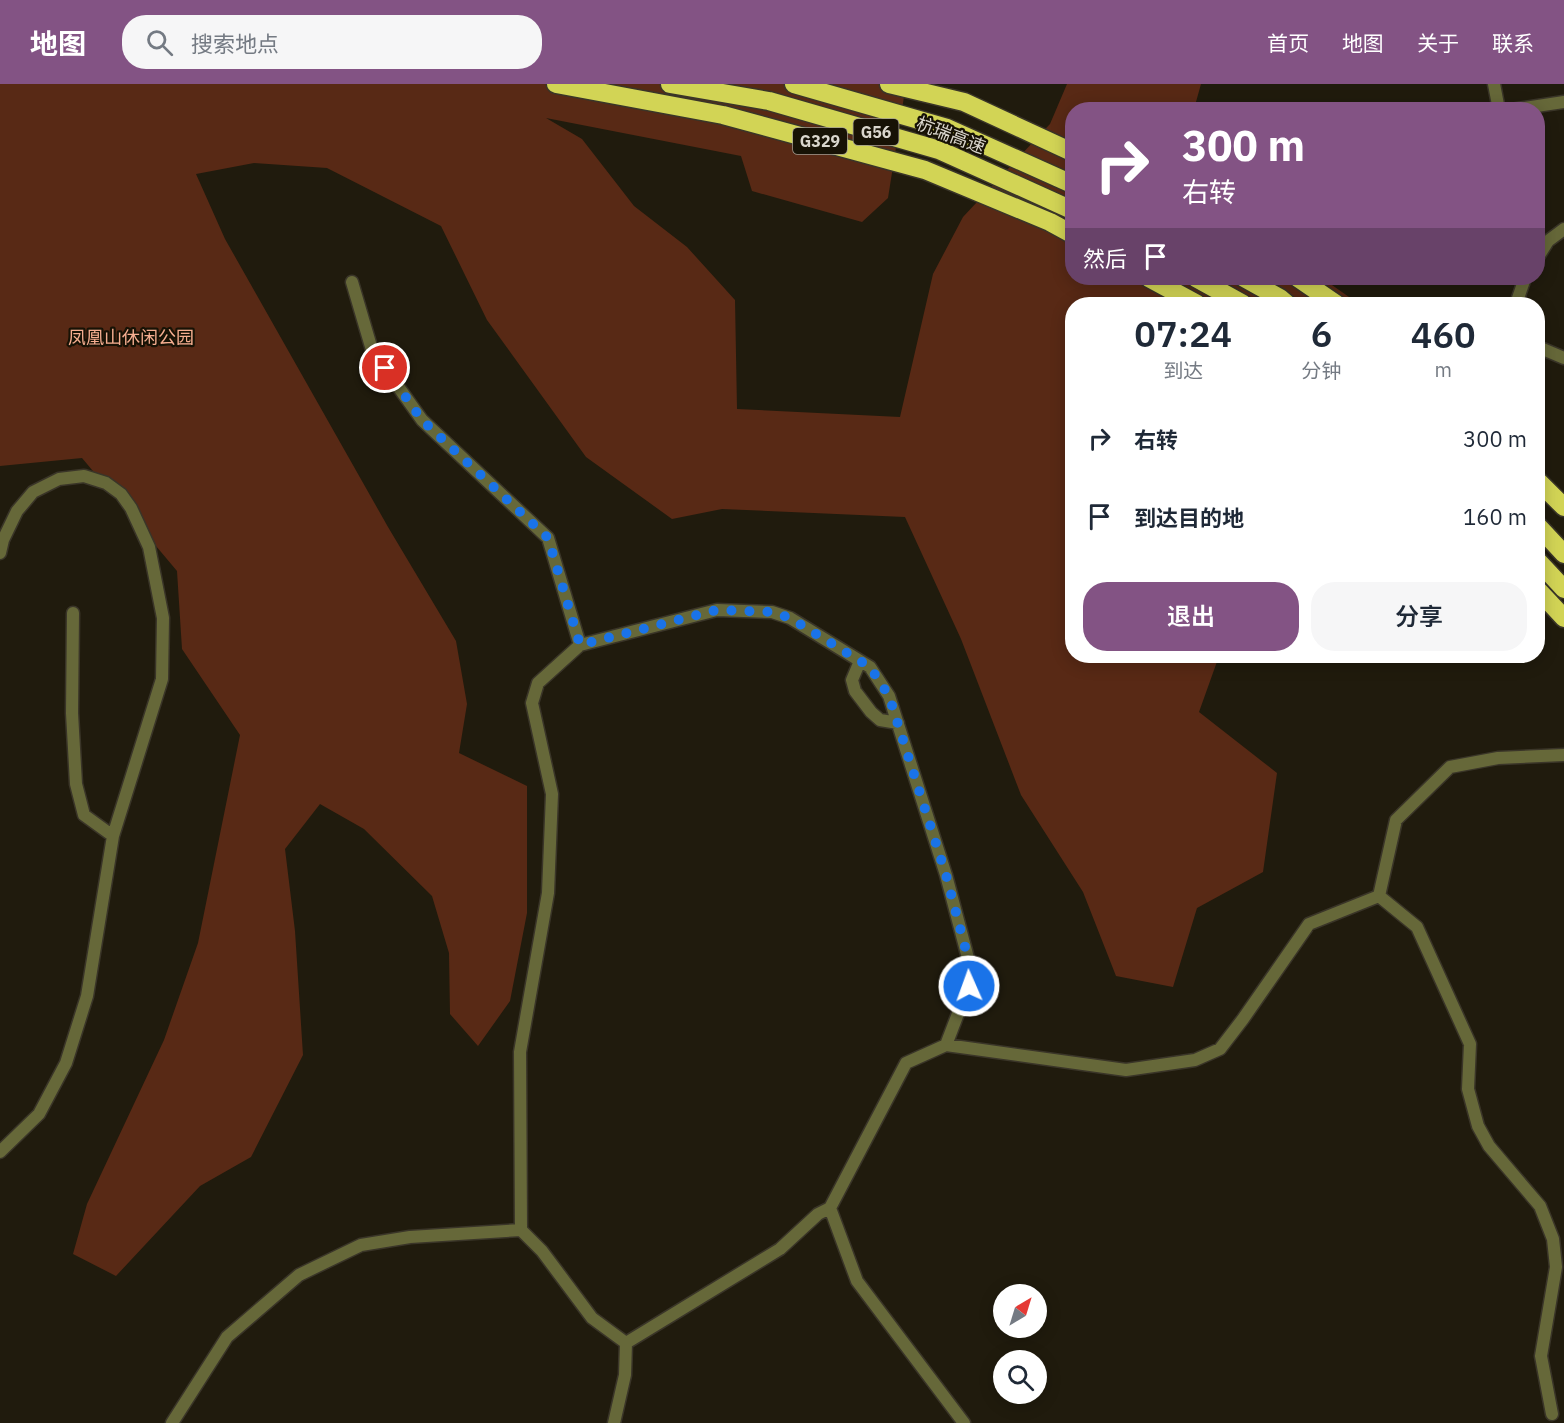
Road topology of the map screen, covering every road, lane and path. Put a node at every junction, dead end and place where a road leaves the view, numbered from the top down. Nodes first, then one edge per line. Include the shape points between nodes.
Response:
1 (556, 84) edge
2 (670, 84) edge
3 (794, 84) edge
4 (889, 84) edge
5 (1494, 84) edge
6 (1497, 102) edge
7 (1564, 102) edge
8 (1545, 105) edge
9 (1065, 149) edge
10 (1065, 181) edge
11 (1065, 207) edge
12 (1564, 229) edge
13 (1065, 230) edge
14 (1545, 246) edge
15 (352, 282) dead end
16 (1162, 285) edge
17 (1209, 285) edge
18 (1257, 285) edge
19 (1311, 285) edge
20 (1184, 297) edge
21 (1230, 297) edge
22 (1278, 297) edge
23 (1327, 297) edge
24 (1545, 350) edge
25 (1564, 358) edge
26 (1545, 488) edge
27 (1564, 507) edge
28 (1545, 534) edge
29 (0, 553) edge
30 (1564, 554) edge
31 (1545, 569) edge
32 (1564, 589) edge
33 (1545, 598) edge
34 (73, 613) dead end
35 (1564, 618) edge
36 (580, 645) junction
37 (860, 661) junction
38 (898, 723) junction
39 (1564, 755) edge
40 (112, 836) junction
41 (1379, 896) junction
42 (946, 1045) junction
43 (0, 1152) edge
44 (830, 1208) junction
45 (520, 1230) junction
46 (626, 1343) junction
47 (1552, 1414) dead end
48 (172, 1423) edge
49 (614, 1423) edge
50 (964, 1423) edge

1 - 13 highway, G329 via 723,116 925,170
2 - 11 highway, 杭瑞高速 / G56 via 769,101 939,150
3 - 10 highway, 杭瑞高速 / G56 via 947,128
4 - 9 highway via 964,102
5 - 6 street
7 - 8 street
12 - 14 street
15 - 36 street via 372,350 422,420 548,538
16 - 20 highway
17 - 21 highway
18 - 22 highway
19 - 23 highway
24 - 25 street
26 - 27 highway
28 - 30 highway
29 - 40 street via 17,511 33,492 59,479 84,476 106,483 121,494 149,547 163,618 162,679
31 - 32 highway
33 - 35 highway
34 - 40 street via 76,784 84,815
36 - 37 street via 717,610 772,612 790,618
36 - 45 street via 538,683 532,703 552,794 548,893 520,1052
37 - 38 street via 870,667 889,696
37 - 38 street via 852,680 855,691 880,720
38 - 42 street via 969,962 969,986
39 - 41 street via 1498,758 1450,767 1396,820
40 - 43 street via 87,996 66,1063 39,1114
41 - 42 street via 1309,924 1220,1049 1195,1060 1126,1070
41 - 47 street via 1417,927 1470,1044 1467,1089 1478,1126 1489,1146 1540,1206 1553,1239 1557,1267 1541,1356
42 - 44 street via 906,1063
44 - 46 street via 780,1249
44 - 50 street via 857,1281
45 - 46 street via 542,1251 592,1318
45 - 48 street via 410,1237 362,1245 299,1275 227,1337
46 - 49 street via 625,1375

